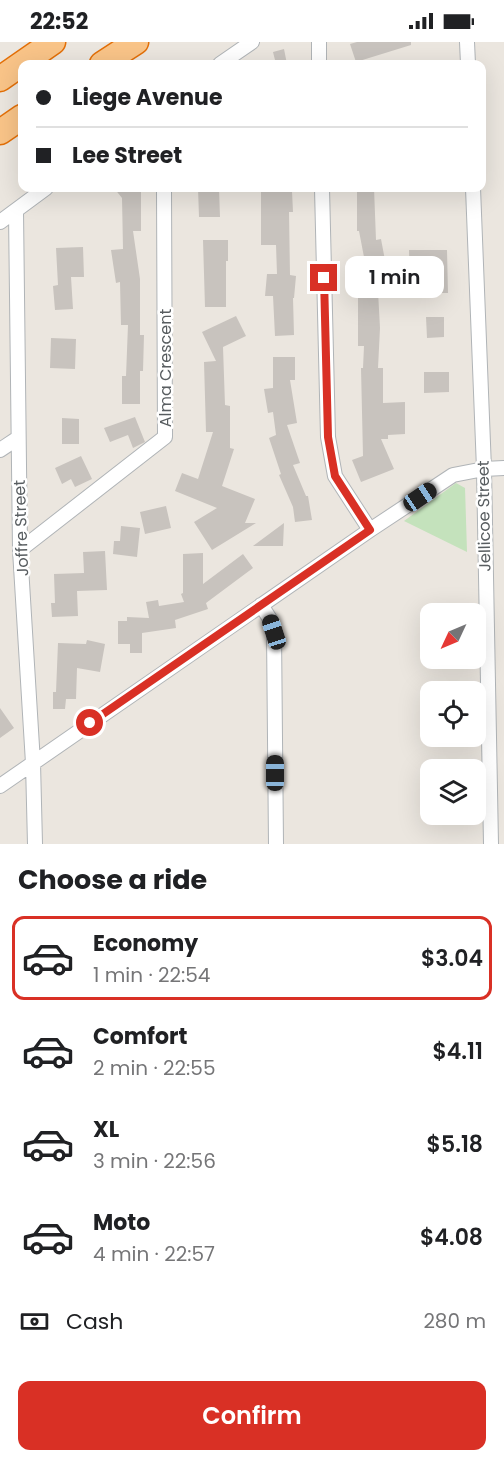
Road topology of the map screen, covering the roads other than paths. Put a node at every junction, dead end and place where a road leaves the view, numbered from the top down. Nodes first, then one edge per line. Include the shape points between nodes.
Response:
1 (53, 42) edge
2 (136, 42) edge
3 (252, 42) edge
4 (319, 42) edge
5 (467, 42) edge
6 (27, 60) edge
7 (108, 60) edge
8 (226, 60) edge
9 (319, 60) edge
10 (468, 60) edge
11 (18, 66) edge
12 (0, 79) edge
13 (18, 120) edge
14 (0, 132) edge
15 (41, 192) edge
16 (164, 192) edge
17 (322, 192) edge
18 (473, 192) edge
19 (16, 211) junction
20 (0, 222) edge
21 (18, 438) junction
22 (0, 450) edge
23 (504, 468) edge
24 (484, 469) junction
25 (370, 530) junction
26 (21, 549) junction
27 (261, 605) junction
28 (33, 763) junction
29 (0, 786) edge
30 (35, 844) edge
31 (276, 844) edge
32 (491, 844) edge

1 - 6 highway
2 - 7 highway
3 - 8 street
4 - 9 street
5 - 10 street
11 - 12 highway
13 - 14 highway
15 - 19 street
16 - 26 street, Alma Crescent via 165,437
17 - 25 street via 328,437 335,476
18 - 24 street, Jellicoe Street
19 - 20 street
19 - 21 street, Joffre Street
21 - 22 street
21 - 26 street, Joffre Street
23 - 24 street
24 - 25 street via 453,475
24 - 32 street, Jellicoe Street
25 - 27 street
26 - 28 street, Joffre Street
27 - 28 street
27 - 31 street via 274,632
28 - 29 street
28 - 30 street, Joffre Street

